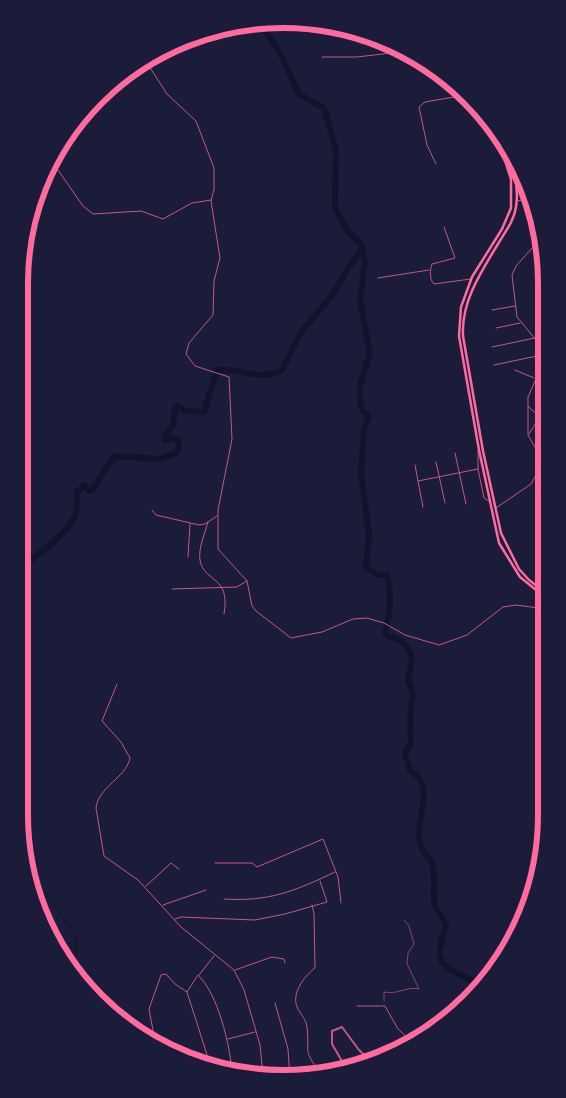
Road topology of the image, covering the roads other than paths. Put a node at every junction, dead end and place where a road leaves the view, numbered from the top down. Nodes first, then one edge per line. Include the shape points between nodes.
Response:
1 (393, 53) edge
2 (322, 57) dead end
3 (149, 66) edge
4 (457, 96) edge
5 (503, 154) edge
6 (436, 164) dead end
7 (55, 168) edge
8 (515, 176) edge
9 (524, 200) edge
10 (212, 201) junction
11 (517, 201) junction
12 (444, 227) dead end
13 (535, 245) edge
14 (430, 270) junction
15 (378, 278) dead end
16 (472, 278) junction
17 (515, 306) junction
18 (492, 310) dead end
19 (521, 323) junction
20 (496, 328) dead end
21 (535, 338) junction
22 (492, 346) dead end
23 (538, 356) junction
24 (494, 365) dead end
25 (515, 370) dead end
26 (535, 379) junction
27 (528, 406) junction
28 (539, 411) edge
29 (539, 418) edge
30 (528, 435) junction
31 (479, 450) junction
32 (455, 453) dead end
33 (539, 454) edge
34 (436, 462) dead end
35 (415, 465) dead end
36 (478, 470) junction
37 (539, 470) edge
38 (460, 474) junction
39 (439, 478) junction
40 (418, 481) junction
41 (490, 502) junction
42 (445, 503) dead end
43 (466, 504) dead end
44 (423, 507) dead end
45 (495, 509) junction
46 (152, 510) dead end
47 (218, 515) junction
48 (208, 522) junction
49 (190, 524) junction
50 (188, 557) dead end
51 (247, 581) junction
52 (223, 587) junction
53 (539, 588) edge
54 (172, 589) dead end
55 (539, 593) edge
56 (539, 608) edge
57 (224, 614) dead end
58 (117, 684) dead end
59 (215, 863) dead end
60 (179, 869) dead end
61 (335, 872) junction
62 (320, 881) junction
63 (146, 886) junction
64 (206, 890) dead end
65 (224, 899) dead end
66 (341, 903) dead end
67 (162, 905) junction
68 (312, 906) junction
69 (174, 919) junction
70 (214, 956) junction
71 (285, 963) dead end
72 (234, 970) junction
73 (198, 975) junction
74 (188, 992) junction
75 (276, 1003) dead end
76 (358, 1006) dead end
77 (256, 1031) junction
78 (154, 1035) edge
79 (408, 1038) edge
80 (227, 1040) junction
81 (366, 1057) edge
82 (206, 1059) edge
83 (343, 1063) edge
84 (231, 1065) edge
85 (316, 1068) edge
86 (262, 1070) edge
87 (289, 1070) edge

1 - 2 street
3 - 10 street via 167,94 200,126 214,168
4 - 6 street via 424,102 419,107 427,145
5 - 16 main road via 512,196 511,208 506,223
7 - 10 street via 83,206 95,215 141,211 163,219 192,202
8 - 11 main road
9 - 11 street
10 - 47 street via 220,258 214,281 213,315 188,343 186,354 195,366 229,378 232,439
11 - 45 main road via 511,223 477,280 464,313 463,336
12 - 14 street via 455,258 432,264
13 - 17 street via 513,270
14 - 15 street
14 - 16 street via 434,284
16 - 31 main road via 461,307 459,331
17 - 18 street
17 - 19 street
19 - 20 street
19 - 21 street
21 - 22 street
21 - 23 street
23 - 24 street
23 - 26 street via 539,372
25 - 26 street
26 - 27 street
27 - 28 street via 534,412
27 - 30 street
29 - 30 street
30 - 33 street
31 - 36 street
31 - 41 main road
32 - 38 street
34 - 39 street
35 - 40 street
36 - 38 street
36 - 41 street via 484,498
37 - 45 street via 531,484
38 - 39 street
38 - 43 street
39 - 40 street
39 - 42 street
40 - 44 street
41 - 55 main road via 499,543 510,563
45 - 53 main road via 502,538 514,562
46 - 49 street via 156,515
47 - 48 street
47 - 51 street via 219,552
48 - 49 street
48 - 52 street via 200,561
49 - 50 street
51 - 52 street via 243,586
51 - 56 street via 253,607 288,637 294,638 322,632 355,618 368,618 405,635 438,645 467,635 503,606
52 - 54 street
52 - 57 street
58 - 63 street via 102,721 121,742 130,760 97,801 96,808 104,856
59 - 61 street via 252,862 257,867 323,839
60 - 63 street via 171,864
61 - 62 street
61 - 66 street
62 - 65 street via 263,899
62 - 68 street via 326,902
63 - 67 street
64 - 67 street
67 - 69 street
68 - 69 street via 243,921
68 - 85 street via 314,968 302,982 296,1004 307,1026 307,1056
69 - 70 street
70 - 72 street
70 - 73 street
71 - 72 street via 284,959 272,957
72 - 77 street via 244,990
73 - 74 street
73 - 80 street via 213,998
74 - 78 street via 165,973 161,975 149,1009
74 - 82 street
75 - 87 street via 288,1049
76 - 79 street via 384,1006
77 - 80 street
77 - 86 street
80 - 84 street
81 - 83 street via 342,1027 338,1027 332,1031 332,1044

